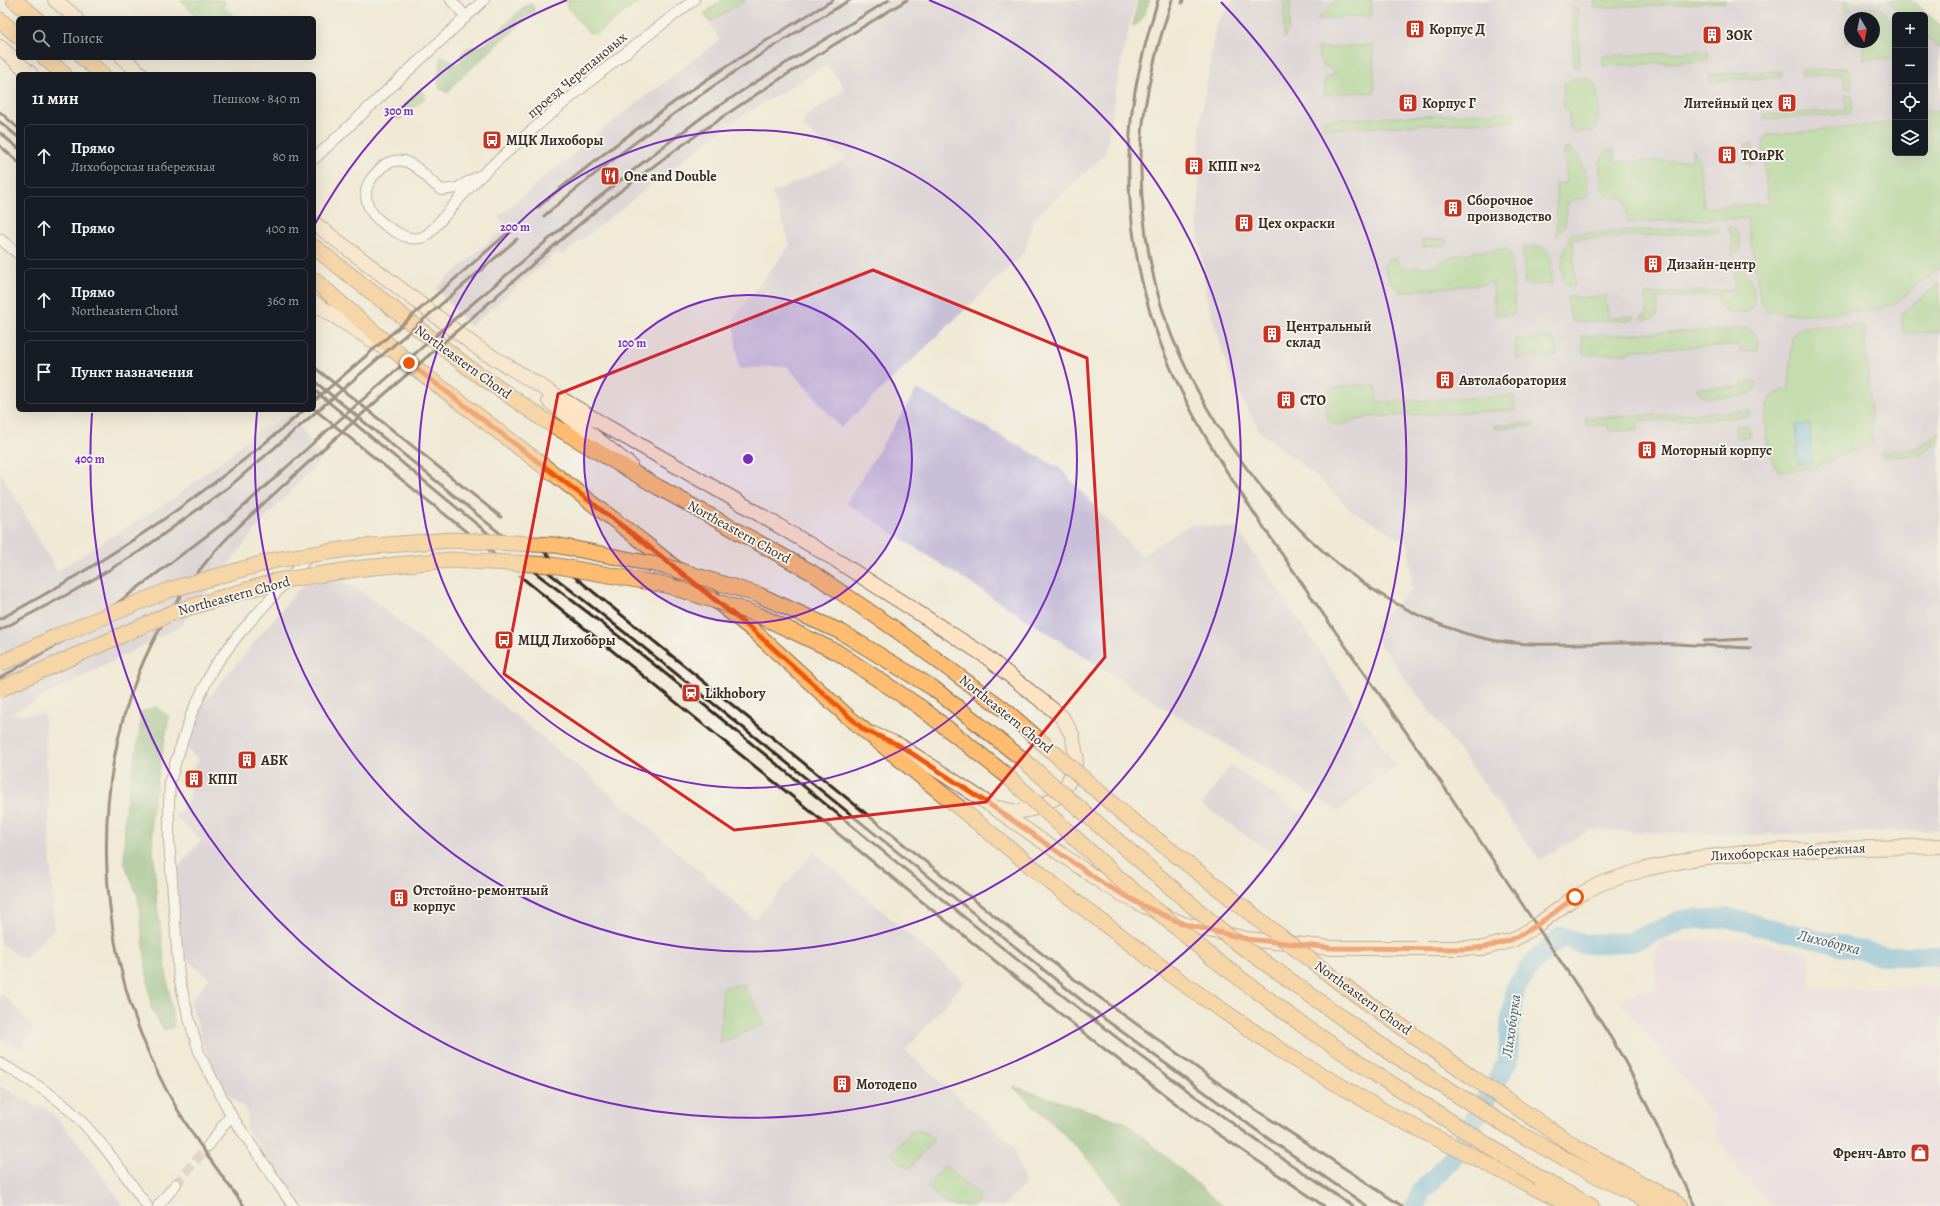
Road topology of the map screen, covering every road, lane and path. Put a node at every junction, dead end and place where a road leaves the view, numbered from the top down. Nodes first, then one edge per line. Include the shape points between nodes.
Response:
1 (14, 0) edge
2 (55, 0) edge
3 (450, 0) edge
4 (484, 0) edge
5 (694, 0) edge
6 (34, 16) edge
7 (74, 16) edge
8 (466, 17) junction
9 (0, 20) edge
10 (16, 34) edge
11 (0, 47) edge
12 (47, 60) edge
13 (85, 60) edge
14 (125, 60) edge
15 (29, 72) edge
16 (62, 72) edge
17 (100, 72) edge
18 (139, 72) edge
19 (316, 159) edge
20 (481, 175) junction
21 (316, 224) edge
22 (0, 239) edge
23 (316, 249) edge
24 (16, 252) edge
25 (316, 282) edge
26 (316, 304) edge
27 (478, 348) junction
28 (409, 363) junction
29 (658, 487) junction
30 (309, 556) dead end
31 (0, 664) edge
32 (0, 689) edge
33 (864, 730) junction
34 (989, 804) junction
35 (1940, 846) edge
36 (0, 1063) edge
37 (231, 1115) junction
38 (208, 1146) tunnel mouth
39 (1536, 1183) junction
40 (176, 1184) tunnel mouth
41 (147, 1206) edge
42 (158, 1206) edge
43 (293, 1206) edge
44 (1570, 1206) edge
45 (1591, 1206) edge
46 (1658, 1206) edge
47 (1681, 1206) edge

1 - 6 main road
2 - 7 street
3 - 8 street
4 - 8 street
5 - 20 street, проезд Черепановых via 579,90
8 - 19 street
9 - 10 main road
11 - 15 street
12 - 16 main road
13 - 17 main road
14 - 18 street
20 - 20 street via 457,188 442,190 409,162 397,160 386,163 371,179 366,192 368,204 375,216 400,235 419,239 437,225
21 - 27 street
22 - 24 street
23 - 29 main road, Northeastern Chord via 451,354 546,421
25 - 28 main road, Northeastern Chord
26 - 28 street
27 - 29 street
27 - 34 street via 839,562 984,655 1062,718 1072,735 1076,754 1072,774 1062,791 1046,804 1028,811 1008,811
28 - 33 main road, Northeastern Chord via 643,542 754,631
29 - 47 main road, Northeastern Chord, bridge via 811,572 896,629 1006,711 1125,815 1336,980 1576,1147
30 - 37 street via 239,634 214,668 191,715 170,780 169,840 179,977 200,1055
31 - 46 main road, Northeastern Chord, bridge via 57,636 169,590 275,560 361,547 451,540 555,545 668,567 759,595 841,632 933,688 1021,758 1229,937 1390,1052 1568,1162
32 - 39 main road, Northeastern Chord, bridge via 174,612 277,581 363,568 450,560 552,565 666,585 756,614 837,652 920,707 1006,775 1124,883 1214,958 1304,1026
33 - 34 street via 899,745
33 - 39 main road, Northeastern Chord via 1059,889 1181,982 1289,1056 1386,1113
34 - 35 street, Лихоборская набережная via 1104,884 1183,924 1247,939 1332,948 1484,948 1512,940 1575,897 1602,882 1690,859 1764,850
36 - 41 street via 64,1105 118,1166
37 - 38 street
37 - 43 street
39 - 44 main road, Northeastern Chord
39 - 45 main road, Northeastern Chord
40 - 42 street

